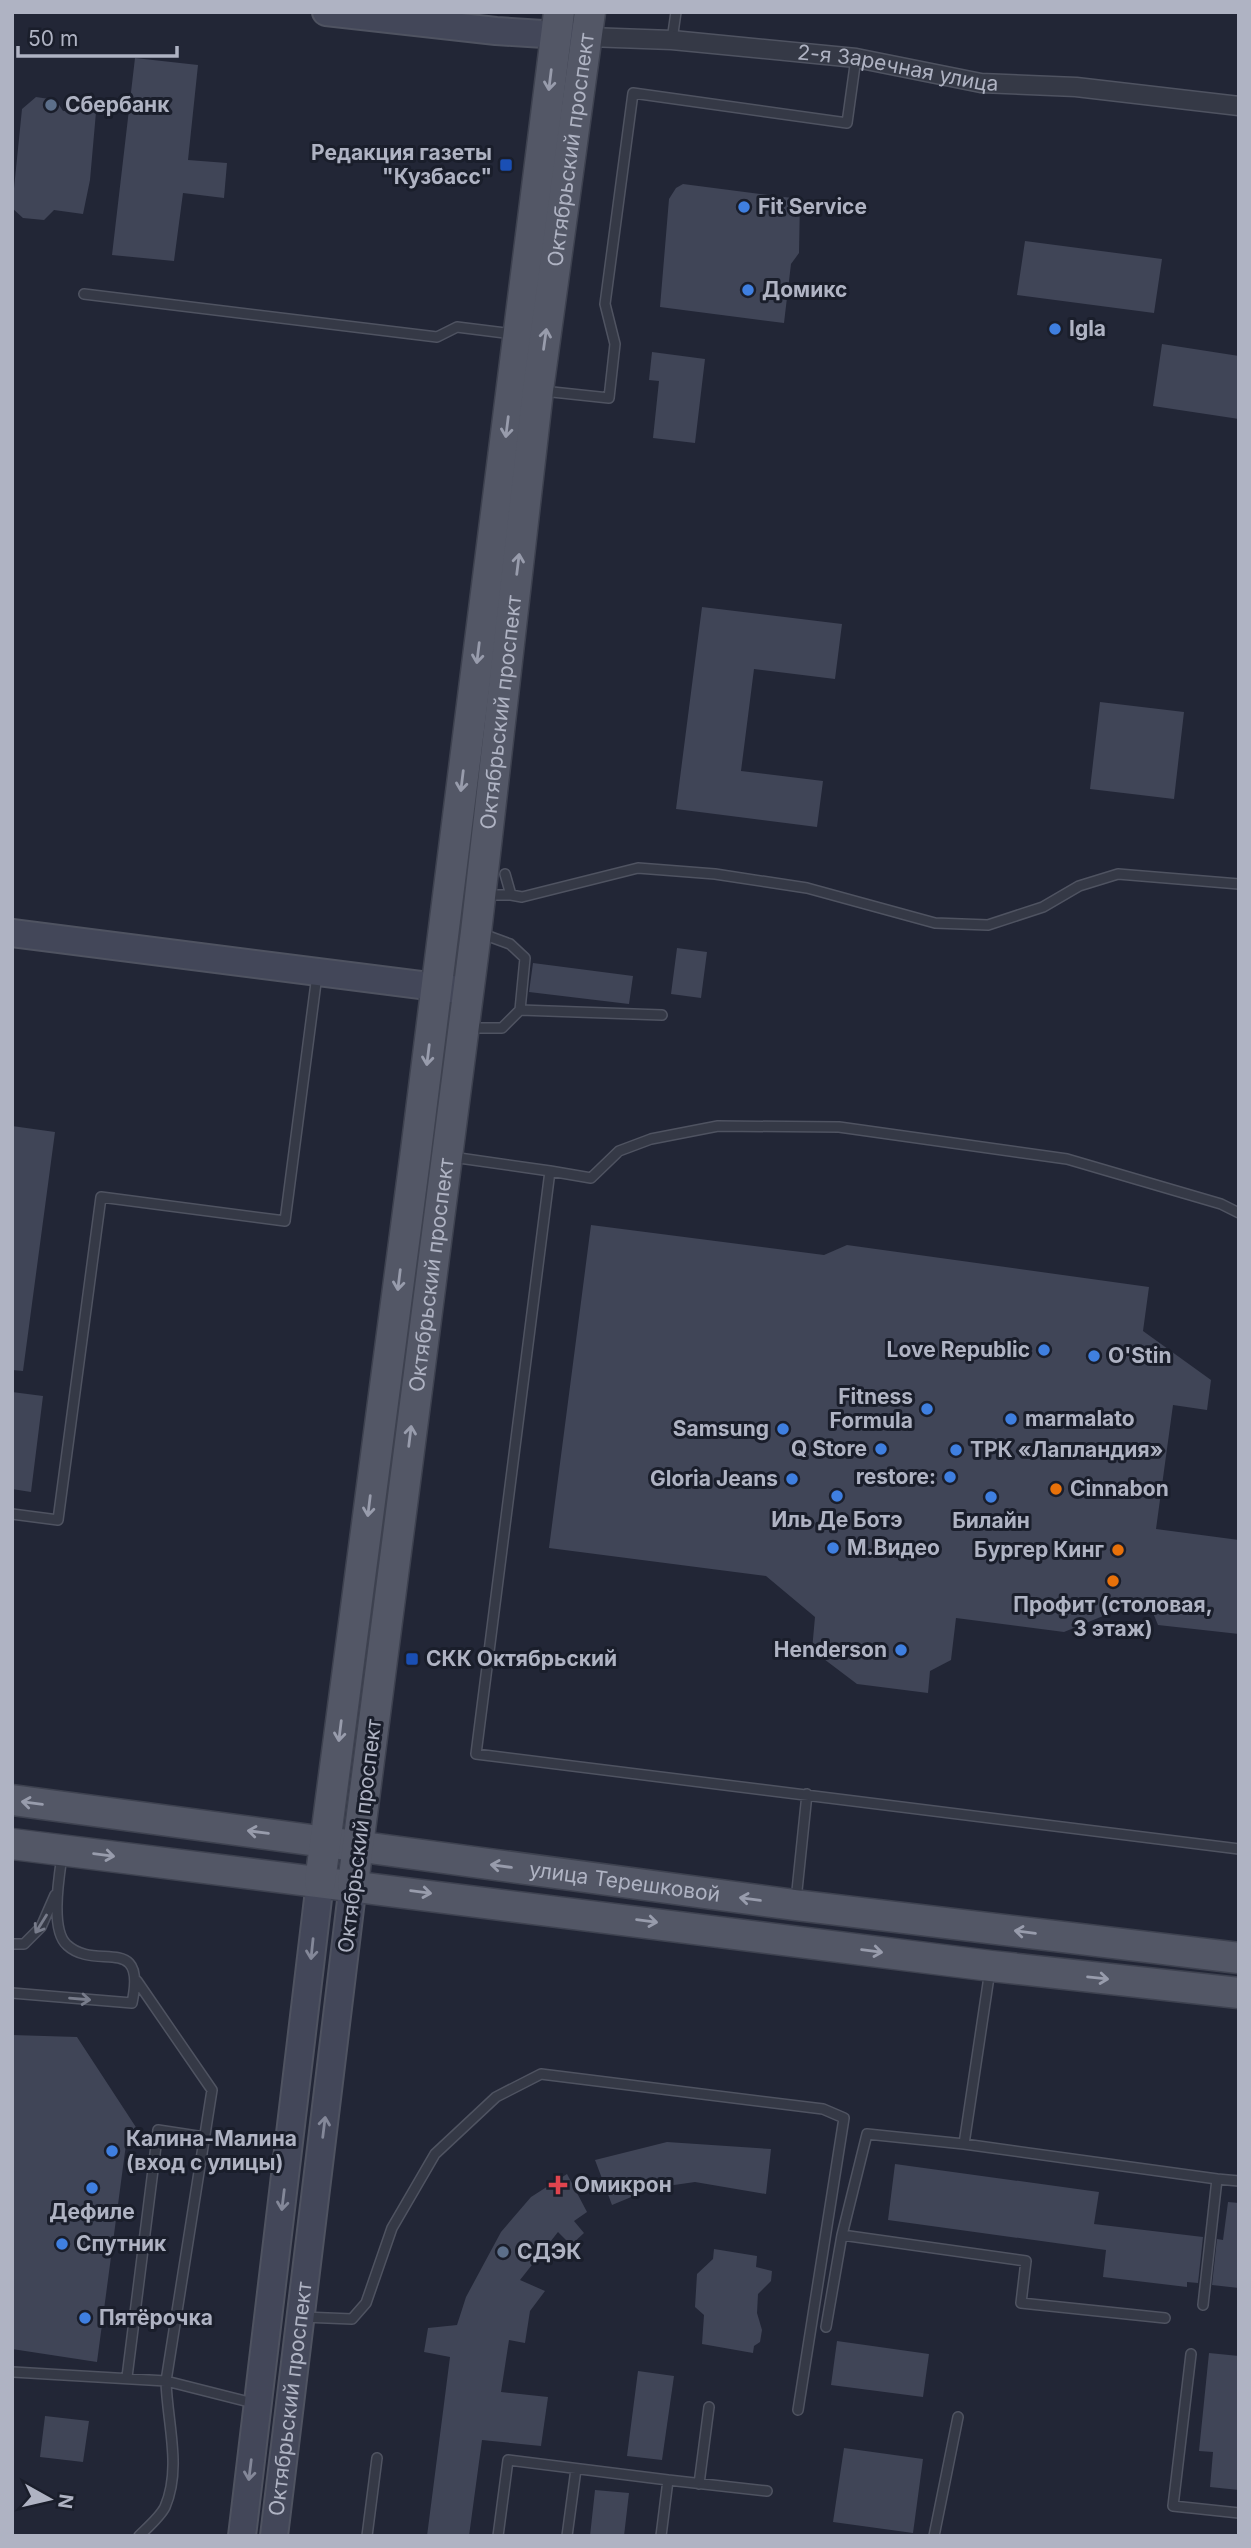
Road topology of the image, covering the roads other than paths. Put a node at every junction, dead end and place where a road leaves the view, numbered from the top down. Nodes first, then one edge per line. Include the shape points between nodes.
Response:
1 (326, 12) edge
2 (676, 12) edge
3 (557, 23) edge
4 (589, 24) edge
5 (672, 40) junction
6 (856, 58) junction
7 (1239, 106) edge
8 (84, 294) dead end
9 (518, 335) junction
10 (538, 390) junction
11 (505, 874) dead end
12 (1239, 884) edge
13 (480, 895) junction
14 (511, 895) junction
15 (476, 932) junction
16 (12, 933) edge
17 (318, 973) junction
18 (436, 987) junction
19 (468, 990) junction
20 (520, 1010) junction
21 (662, 1015) dead end
22 (463, 1028) junction
23 (431, 1153) junction
24 (550, 1171) junction
25 (1239, 1213) edge
26 (12, 1514) edge
27 (807, 1794) junction
28 (12, 1800) edge
29 (325, 1840) junction
30 (12, 1844) edge
31 (358, 1846) junction
32 (1239, 1849) edge
33 (63, 1850) junction
34 (320, 1882) junction
35 (353, 1884) junction
36 (58, 1890) junction
37 (795, 1905) junction
38 (12, 1944) edge
39 (1239, 1958) edge
40 (991, 1966) junction
41 (137, 1981) junction
42 (12, 1993) edge
43 (1239, 1993) edge
44 (204, 2137) junction
45 (964, 2144) junction
46 (1217, 2179) junction
47 (1239, 2181) edge
48 (842, 2235) junction
49 (1203, 2305) dead end
50 (301, 2317) junction
51 (1165, 2318) dead end
52 (826, 2327) dead end
53 (1191, 2354) dead end
54 (13, 2372) edge
55 (127, 2377) junction
56 (166, 2381) junction
57 (258, 2404) junction
58 (709, 2407) dead end
59 (798, 2410) dead end
60 (958, 2417) dead end
61 (377, 2458) dead end
62 (576, 2469) junction
63 (668, 2480) junction
64 (699, 2484) junction
65 (767, 2491) dead end
66 (1239, 2513) edge
67 (139, 2536) edge
68 (242, 2536) edge
69 (274, 2536) edge
70 (367, 2536) edge
71 (498, 2536) edge
72 (567, 2536) edge
73 (661, 2536) edge
74 (934, 2536) edge

1 - 3 main road, 2-я Заречная улица
2 - 5 lane
3 - 4 main road, 2-я Заречная улица
3 -> 9 main road, Октябрьский проспект
4 - 5 street, 2-я Заречная улица
10 -> 4 main road, Октябрьский проспект
5 - 6 street, 2-я Заречная улица
6 - 7 street, 2-я Заречная улица via 981,83
6 - 10 lane via 847,122 633,93 605,304 615,344 609,398
8 - 9 lane via 438,337 457,327
9 -> 18 main road, Октябрьский проспект
13 -> 10 main road, Октябрьский проспект
11 - 14 lane
12 - 14 lane via 1118,874 988,925 935,923 807,888 638,867 522,897
13 - 14 lane
13 - 15 main road, Октябрьский проспект
15 - 19 main road, Октябрьский проспект
15 - 20 lane via 510,944 525,958
16 - 17 main road
17 - 18 main road
17 - 26 lane via 285,1221 101,1197 58,1520
18 - 19 main road
18 -> 23 main road, Октябрьский проспект
19 - 22 main road, Октябрьский проспект
20 - 21 lane
20 - 22 lane via 502,1028
22 - 23 main road, Октябрьский проспект
23 - 24 lane
23 -> 29 main road, Октябрьский проспект
31 -> 23 main road, Октябрьский проспект
24 - 25 lane via 591,1178 619,1151 651,1139 718,1126 839,1127 1067,1159
24 - 27 lane via 476,1754
27 - 32 lane
27 - 37 lane
29 -> 28 main road, улица Терешковой
29 - 31 main road, улица Терешковой
29 - 34 main road, Октябрьский проспект
30 - 33 main road, улица Терешковой
31 - 35 main road, Октябрьский проспект
37 -> 31 main road, улица Терешковой
33 -> 34 main road, улица Терешковой
33 - 36 lane
34 - 35 main road, улица Терешковой
34 -> 57 main road, Октябрьский проспект
35 -> 40 main road, улица Терешковой
50 -> 35 main road, Октябрьский проспект
36 -> 38 lane via 41,1927 24,1944
36 - 41 lane via 58,1928 66,1945 81,1952 119,1956 131,1965
39 -> 37 main road, улица Терешковой
40 -> 43 main road, улица Терешковой
40 - 45 lane
42 -> 41 lane via 132,2003
41 - 44 lane via 212,2090
44 - 55 lane via 158,2130
44 - 56 lane
45 - 46 lane
45 - 48 lane via 867,2134
46 - 47 lane
46 - 49 lane
48 - 51 lane via 1026,2261 1021,2303
48 - 52 lane
50 - 59 lane via 352,2319 366,2303 392,2228 435,2154 496,2097 541,2074 823,2109 845,2118
50 - 69 main road, Октябрьский проспект
53 - 66 lane via 1173,2505
54 - 55 lane
55 - 56 lane
56 - 57 lane
56 - 67 lane via 174,2461 165,2508
57 -> 68 main road, Октябрьский проспект
58 - 64 lane
60 - 74 lane
61 - 70 lane
62 - 63 lane
62 - 71 lane via 509,2460
62 - 72 lane
63 - 64 lane
63 - 73 lane
64 - 65 lane

